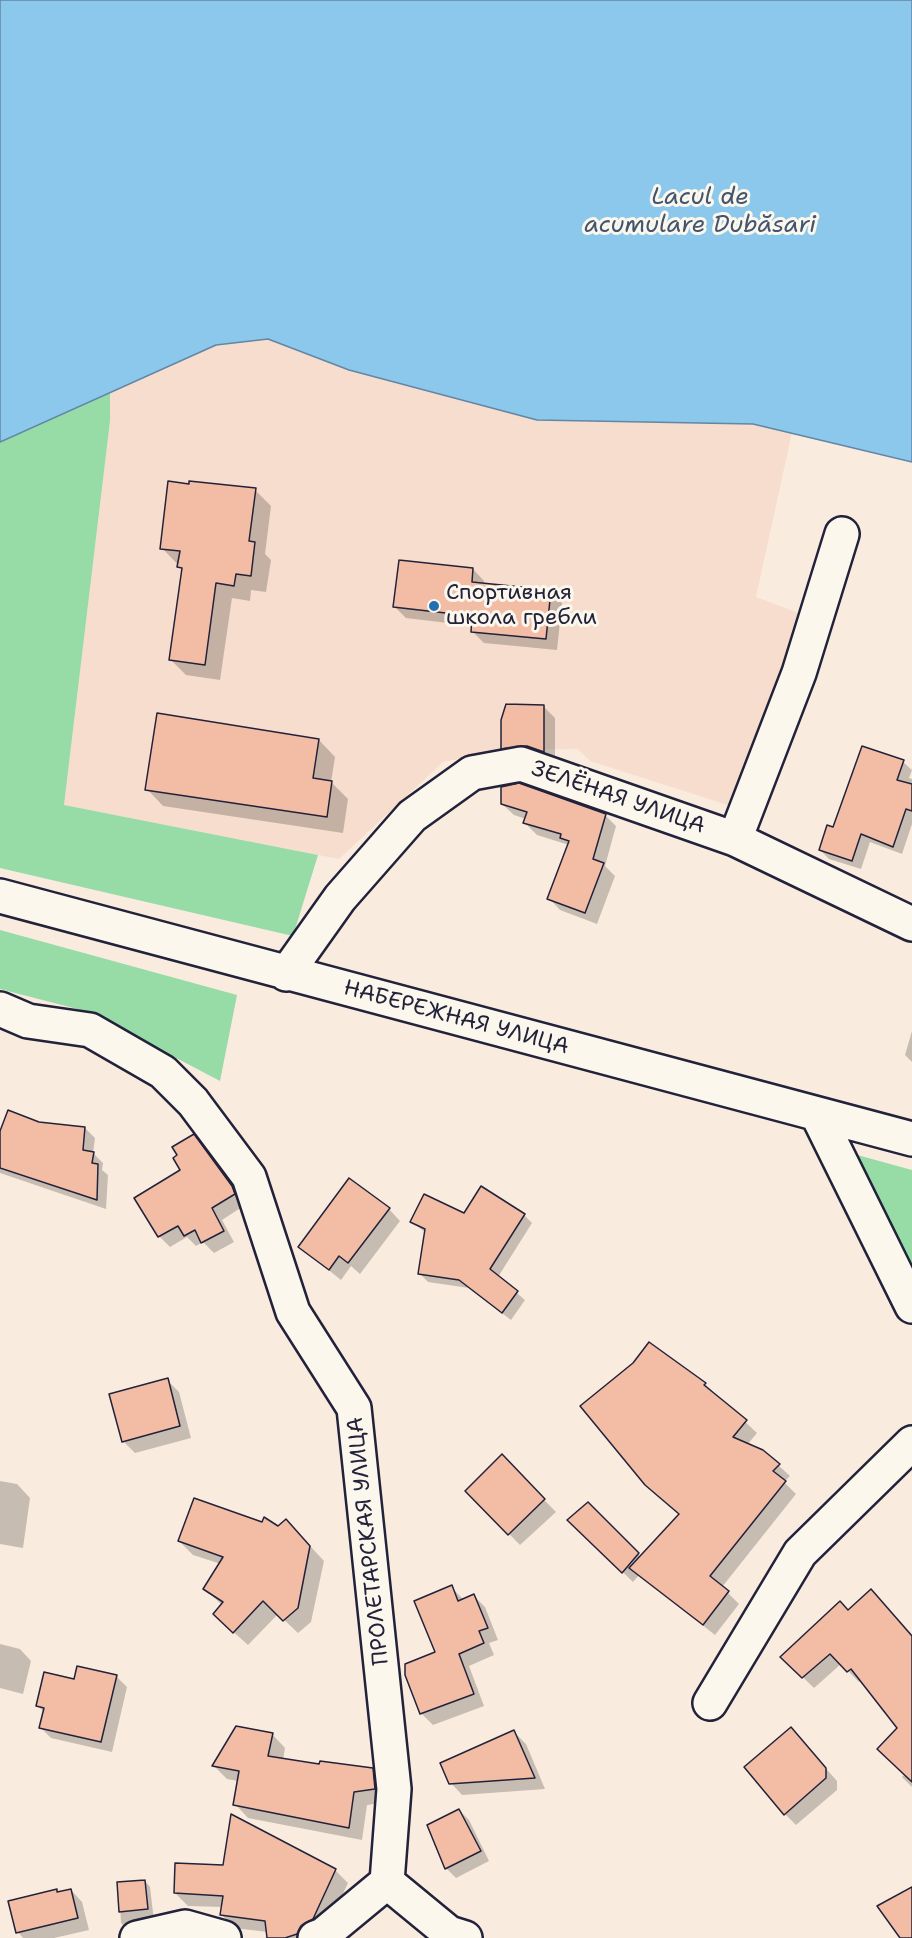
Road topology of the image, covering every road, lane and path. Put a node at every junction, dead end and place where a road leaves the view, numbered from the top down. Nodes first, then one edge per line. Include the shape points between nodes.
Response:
1 (842, 534) dead end
2 (735, 839) junction
3 (0, 896) edge
4 (912, 924) edge
5 (286, 974) junction
6 (0, 1009) edge
7 (817, 1114) junction
8 (912, 1139) edge
9 (912, 1306) edge
10 (912, 1443) edge
11 (710, 1703) dead end
12 (387, 1882) junction
13 (137, 1938) edge
14 (224, 1938) edge
15 (315, 1938) edge
16 (465, 1938) edge

1 - 2 street via 799,673
2 - 4 street, ЗЕЛЁНАЯ УЛИЦА
2 - 5 street, ЗЕЛЁНАЯ УЛИЦА via 521,764 472,773 412,816 340,898
3 - 5 street, НАБЕРЕЖНАЯ УЛИЦА
5 - 7 street, НАБЕРЕЖНАЯ УЛИЦА
6 - 12 street, ПРОЛЕТАРСКАЯ УЛИЦА via 28,1021 90,1030 163,1072 193,1102 249,1177 294,1312 354,1408 394,1789
7 - 8 street, НАБЕРЕЖНАЯ УЛИЦА
7 - 9 street
10 - 11 street via 800,1553
12 - 15 street
12 - 16 street via 449,1933
13 - 14 street via 185,1927

